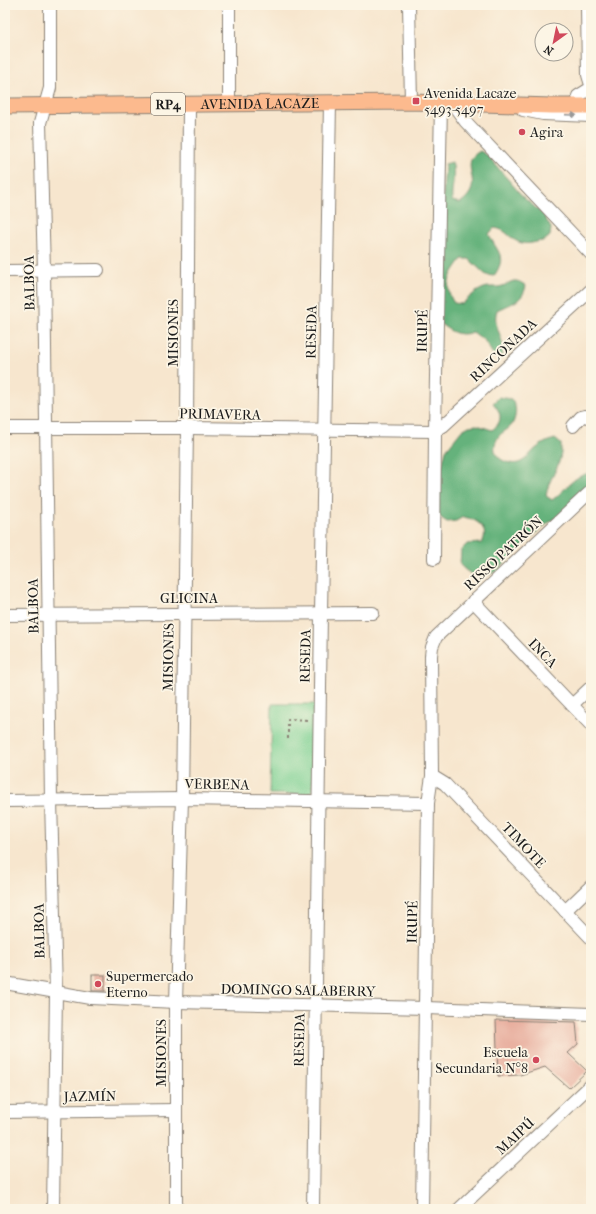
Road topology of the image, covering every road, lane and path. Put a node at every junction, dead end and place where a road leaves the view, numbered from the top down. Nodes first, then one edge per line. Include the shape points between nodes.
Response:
1 (50, 5) edge
2 (229, 5) edge
3 (409, 5) edge
4 (587, 5) edge
5 (591, 86) edge
6 (584, 96) edge
7 (411, 102) junction
8 (330, 103) junction
9 (447, 103) junction
10 (189, 104) junction
11 (229, 104) junction
12 (491, 104) junction
13 (46, 105) junction
14 (5, 106) edge
15 (591, 106) edge
16 (591, 116) edge
17 (591, 254) edge
18 (5, 270) edge
19 (44, 270) junction
20 (98, 270) dead end
21 (591, 290) edge
22 (591, 418) edge
23 (573, 426) dead end
24 (5, 428) edge
25 (46, 428) junction
26 (187, 428) junction
27 (324, 430) junction
28 (435, 431) junction
29 (591, 491) edge
30 (434, 559) dead end
31 (473, 601) junction
32 (183, 613) junction
33 (321, 613) junction
34 (373, 613) dead end
35 (48, 614) junction
36 (5, 615) edge
37 (436, 637) joint
38 (591, 687) edge
39 (572, 705) junction
40 (319, 720) junction
41 (591, 725) edge
42 (288, 739) dead end
43 (432, 776) junction
44 (182, 799) junction
45 (5, 801) edge
46 (51, 801) junction
47 (318, 801) junction
48 (428, 803) junction
49 (591, 886) edge
50 (565, 911) junction
51 (591, 938) edge
52 (5, 983) edge
53 (56, 992) junction
54 (176, 1002) junction
55 (315, 1005) junction
56 (426, 1008) junction
57 (591, 1014) edge
58 (591, 1086) edge
59 (176, 1110) junction
60 (54, 1111) junction
61 (5, 1112) edge
62 (53, 1209) edge
63 (176, 1209) edge
64 (313, 1209) edge
65 (422, 1209) edge
66 (459, 1209) edge

1 - 13 street, BALBOA via 50,88
2 - 11 street
3 - 7 street
4 - 5 street via 588,75
5 - 6 street
6 - 12 main road, AVENIDA LACAZE / RP4 via 544,97
7 - 8 main road, AVENIDA LACAZE / RP4
7 - 9 main road, AVENIDA LACAZE / RP4
8 - 11 main road, AVENIDA LACAZE / RP4
8 - 27 street, RESEDA
9 - 12 main road, AVENIDA LACAZE / RP4
9 - 17 street
9 - 28 street, IRUPÉ
10 - 11 main road, AVENIDA LACAZE / RP4
10 - 13 main road, AVENIDA LACAZE / RP4
10 - 26 street, MISIONES
12 - 15 main road, AVENIDA LACAZE / RP4
12 -> 16 street, AVENIDA LACAZE via 543,114
13 - 14 main road, AVENIDA LACAZE / RP4
13 - 19 street, BALBOA via 40,123
18 - 19 street
19 - 20 street
19 - 25 street, BALBOA
21 - 28 street, RINCONADA
22 - 23 street via 581,417
24 - 25 street, PRIMAVERA
25 - 26 street, PRIMAVERA
25 - 35 street, BALBOA
26 - 27 street, PRIMAVERA
26 - 32 street, MISIONES
27 - 28 street, PRIMAVERA
27 - 33 street, RESEDA
28 - 30 street, IRUPÉ
29 - 31 street, RISSO PATRÓN
31 - 37 street, RISSO PATRÓN
31 - 39 street, INCA
32 - 33 street, GLICINA
32 - 35 street, GLICINA
32 - 44 street, MISIONES
33 - 34 street, GLICINA
33 - 40 street, RESEDA
35 - 36 street, GLICINA
35 - 46 street, BALBOA
37 - 43 street, IRUPÉ via 431,656
38 - 39 street
39 - 41 street, INCA
40 - 42 path via 288,720
40 - 47 street, RESEDA
43 - 48 street, IRUPÉ
43 - 50 street, TIMOTE via 445,784
44 - 46 street, VERBENA
44 - 47 street, VERBENA
44 - 54 street, MISIONES
45 - 46 street, VERBENA
46 - 53 street, BALBOA
47 - 48 street, VERBENA
47 - 55 street, RESEDA
48 - 56 street, IRUPÉ
49 - 50 street
50 - 51 street, TIMOTE
52 - 53 street, DOMINGO SALABERRY
53 - 54 street, DOMINGO SALABERRY via 90,998
53 - 60 street, BALBOA
54 - 55 street, DOMINGO SALABERRY
54 - 59 street, MISIONES
55 - 56 street, DOMINGO SALABERRY
55 - 64 street, RESEDA
56 - 57 street, DOMINGO SALABERRY
56 - 65 street, IRUPÉ
58 - 66 street, MAIPÚ
59 - 60 street, JAZMÍN
59 - 63 street, MISIONES
60 - 61 street, JAZMÍN
60 - 62 street, BALBOA

